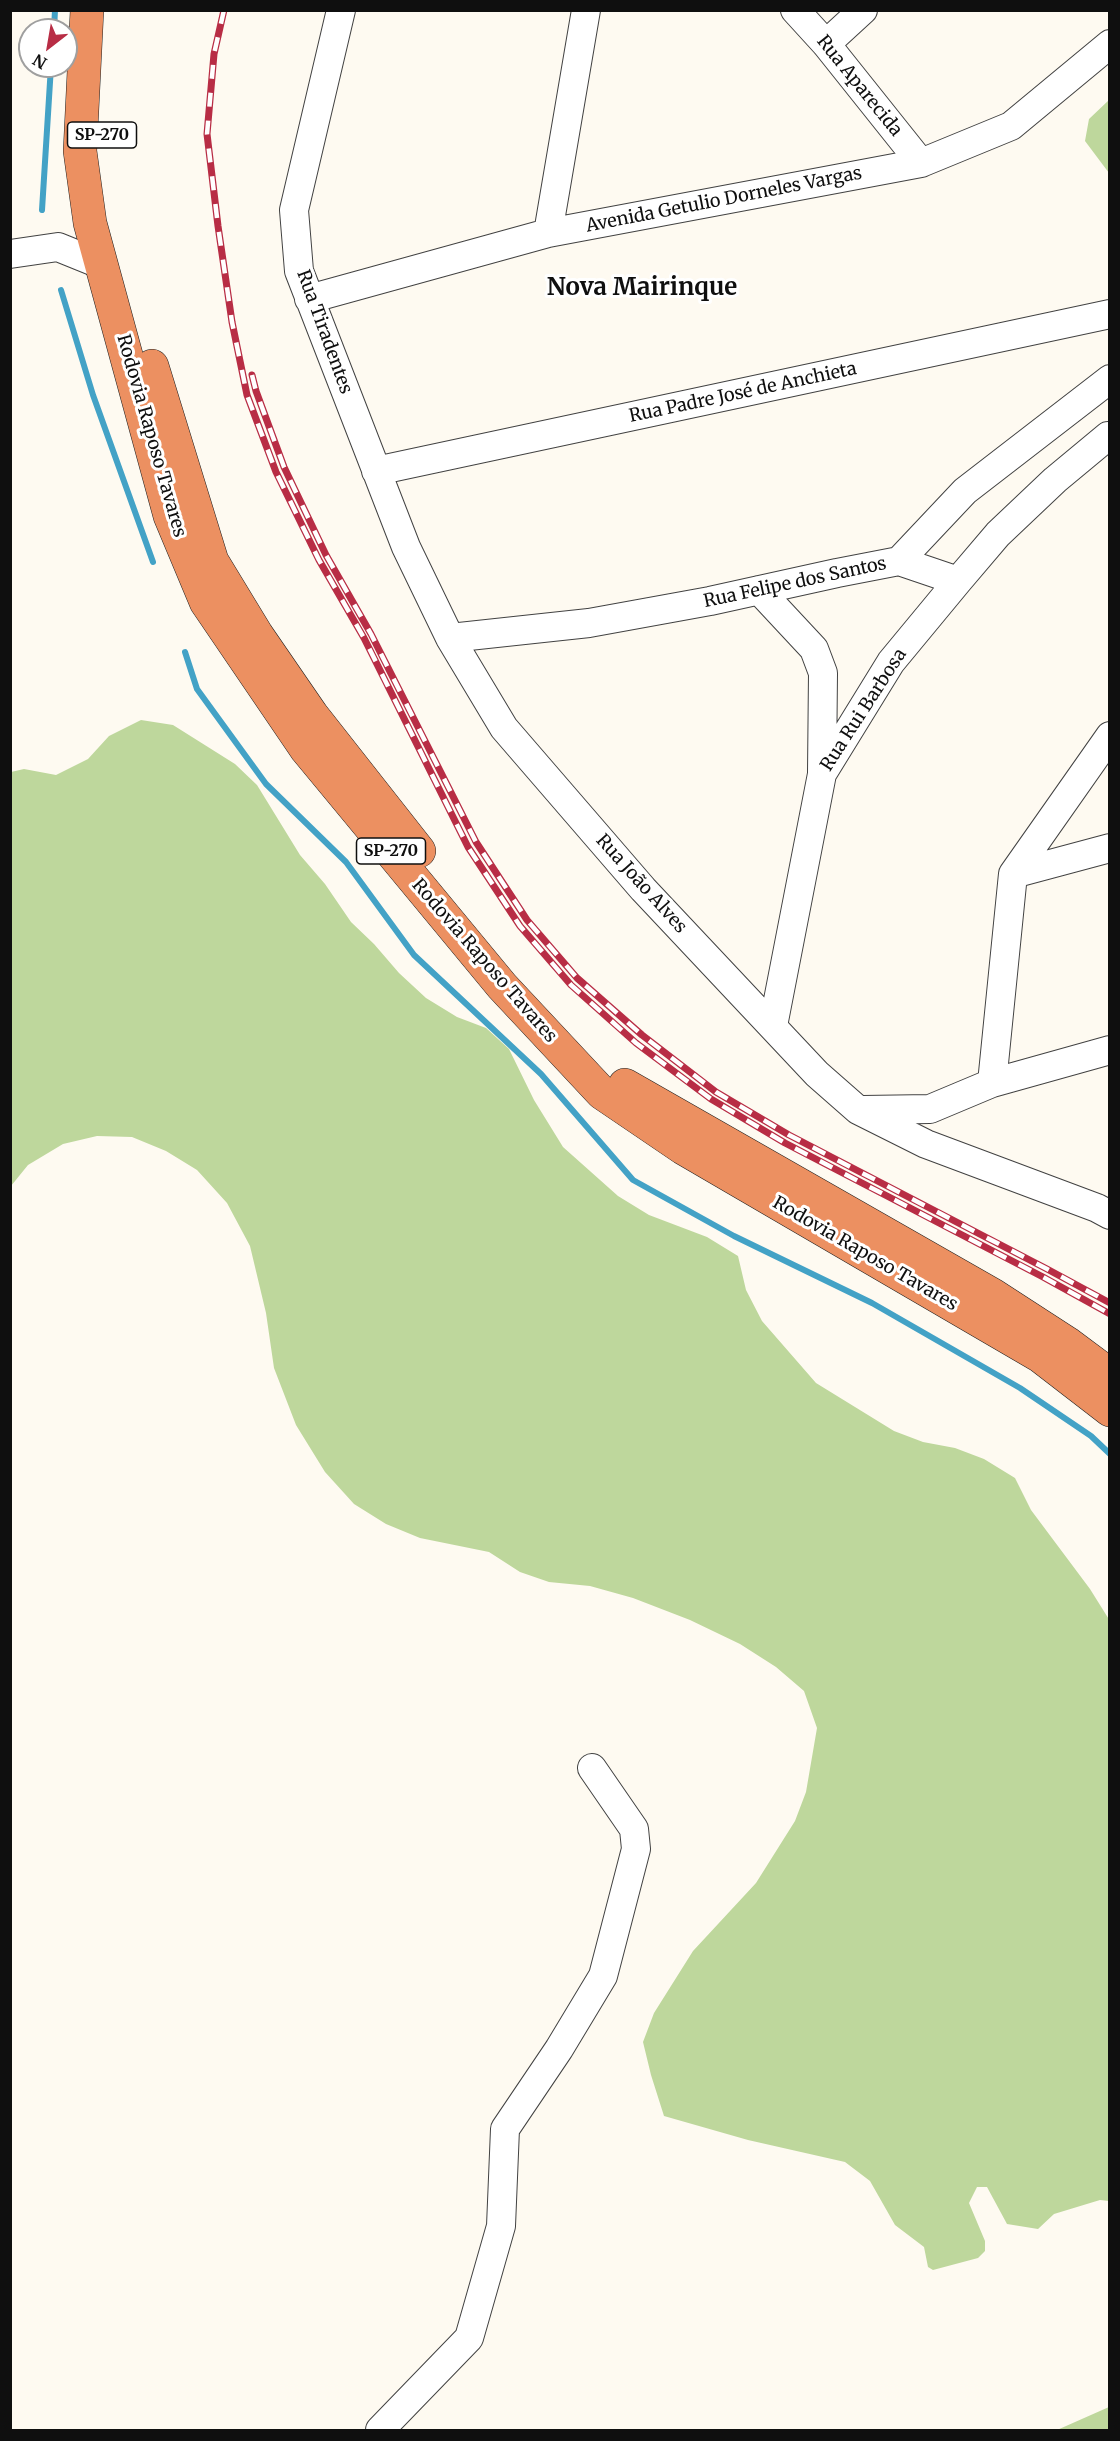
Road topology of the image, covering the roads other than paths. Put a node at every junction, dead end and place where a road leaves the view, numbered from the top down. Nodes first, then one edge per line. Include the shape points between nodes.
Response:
1 (87, 10) edge
2 (111, 10) edge
3 (341, 10) edge
4 (586, 10) edge
5 (795, 10) edge
6 (863, 10) edge
7 (826, 44) junction
8 (1110, 44) edge
9 (921, 163) junction
10 (88, 208) junction
11 (548, 233) junction
12 (58, 247) junction
13 (10, 254) edge
14 (100, 264) junction
15 (309, 299) junction
16 (1110, 314) edge
17 (1110, 379) edge
18 (1108, 436) dead end
19 (376, 471) junction
20 (899, 561) junction
21 (958, 581) junction
22 (759, 590) junction
23 (450, 638) junction
24 (1110, 735) edge
25 (822, 774) junction
26 (1110, 848) edge
27 (1013, 874) junction
28 (772, 1026) junction
29 (1110, 1050) edge
30 (992, 1083) junction
31 (858, 1110) junction
32 (1110, 1215) edge
33 (1110, 1375) edge
34 (1110, 1410) edge
35 (592, 1768) dead end
36 (380, 2430) edge

1 - 10 highway, Rodovia Raposo Tavares / SP-270 via 80,151
2 - 33 highway, Rodovia Raposo Tavares / SP-270 via 104,32 102,168 120,258 212,561 312,715 510,966 614,1078 993,1295
3 - 15 street, Rua Tiradentes via 294,210 299,271
4 - 11 street
5 - 7 street, Rua Aparecida
6 - 7 street
7 - 9 street, Rua Aparecida
8 - 9 street, Avenida Getulio Dorneles Vargas via 1011,126
9 - 11 street, Avenida Getulio Dorneles Vargas
10 - 12 street
10 - 14 highway, Rodovia Raposo Tavares / SP-270
11 - 15 street, Avenida Getulio Dorneles Vargas
12 - 13 street
12 - 14 street
14 - 34 highway, Rodovia Raposo Tavares / SP-270 via 170,516 206,602 306,748 502,986 602,1093 683,1148 1040,1356
15 - 19 street, Rua Tiradentes
16 - 19 street, Rua Padre José de Anchieta
17 - 20 street, Rua Felipe dos Santos via 965,491
18 - 21 street, Rua Rui Barbosa via 998,534
19 - 23 street, Rua Tiradentes via 406,547
20 - 21 street
20 - 22 street, Rua Felipe dos Santos
21 - 25 street, Rua Rui Barbosa via 891,662
22 - 23 street, Rua Felipe dos Santos via 569,626
22 - 25 street via 814,649 823,672
23 - 28 street, Rua João Alves via 504,728 643,889
24 - 27 street
25 - 28 street, Rua Rui Barbosa
26 - 27 street
27 - 30 street
28 - 31 street, Rua João Alves
29 - 30 street
30 - 31 street via 930,1109
31 - 32 street, Rua João Alves via 926,1144
35 - 36 street via 634,1829 636,1849 603,1976 505,2129 501,2226 469,2338

